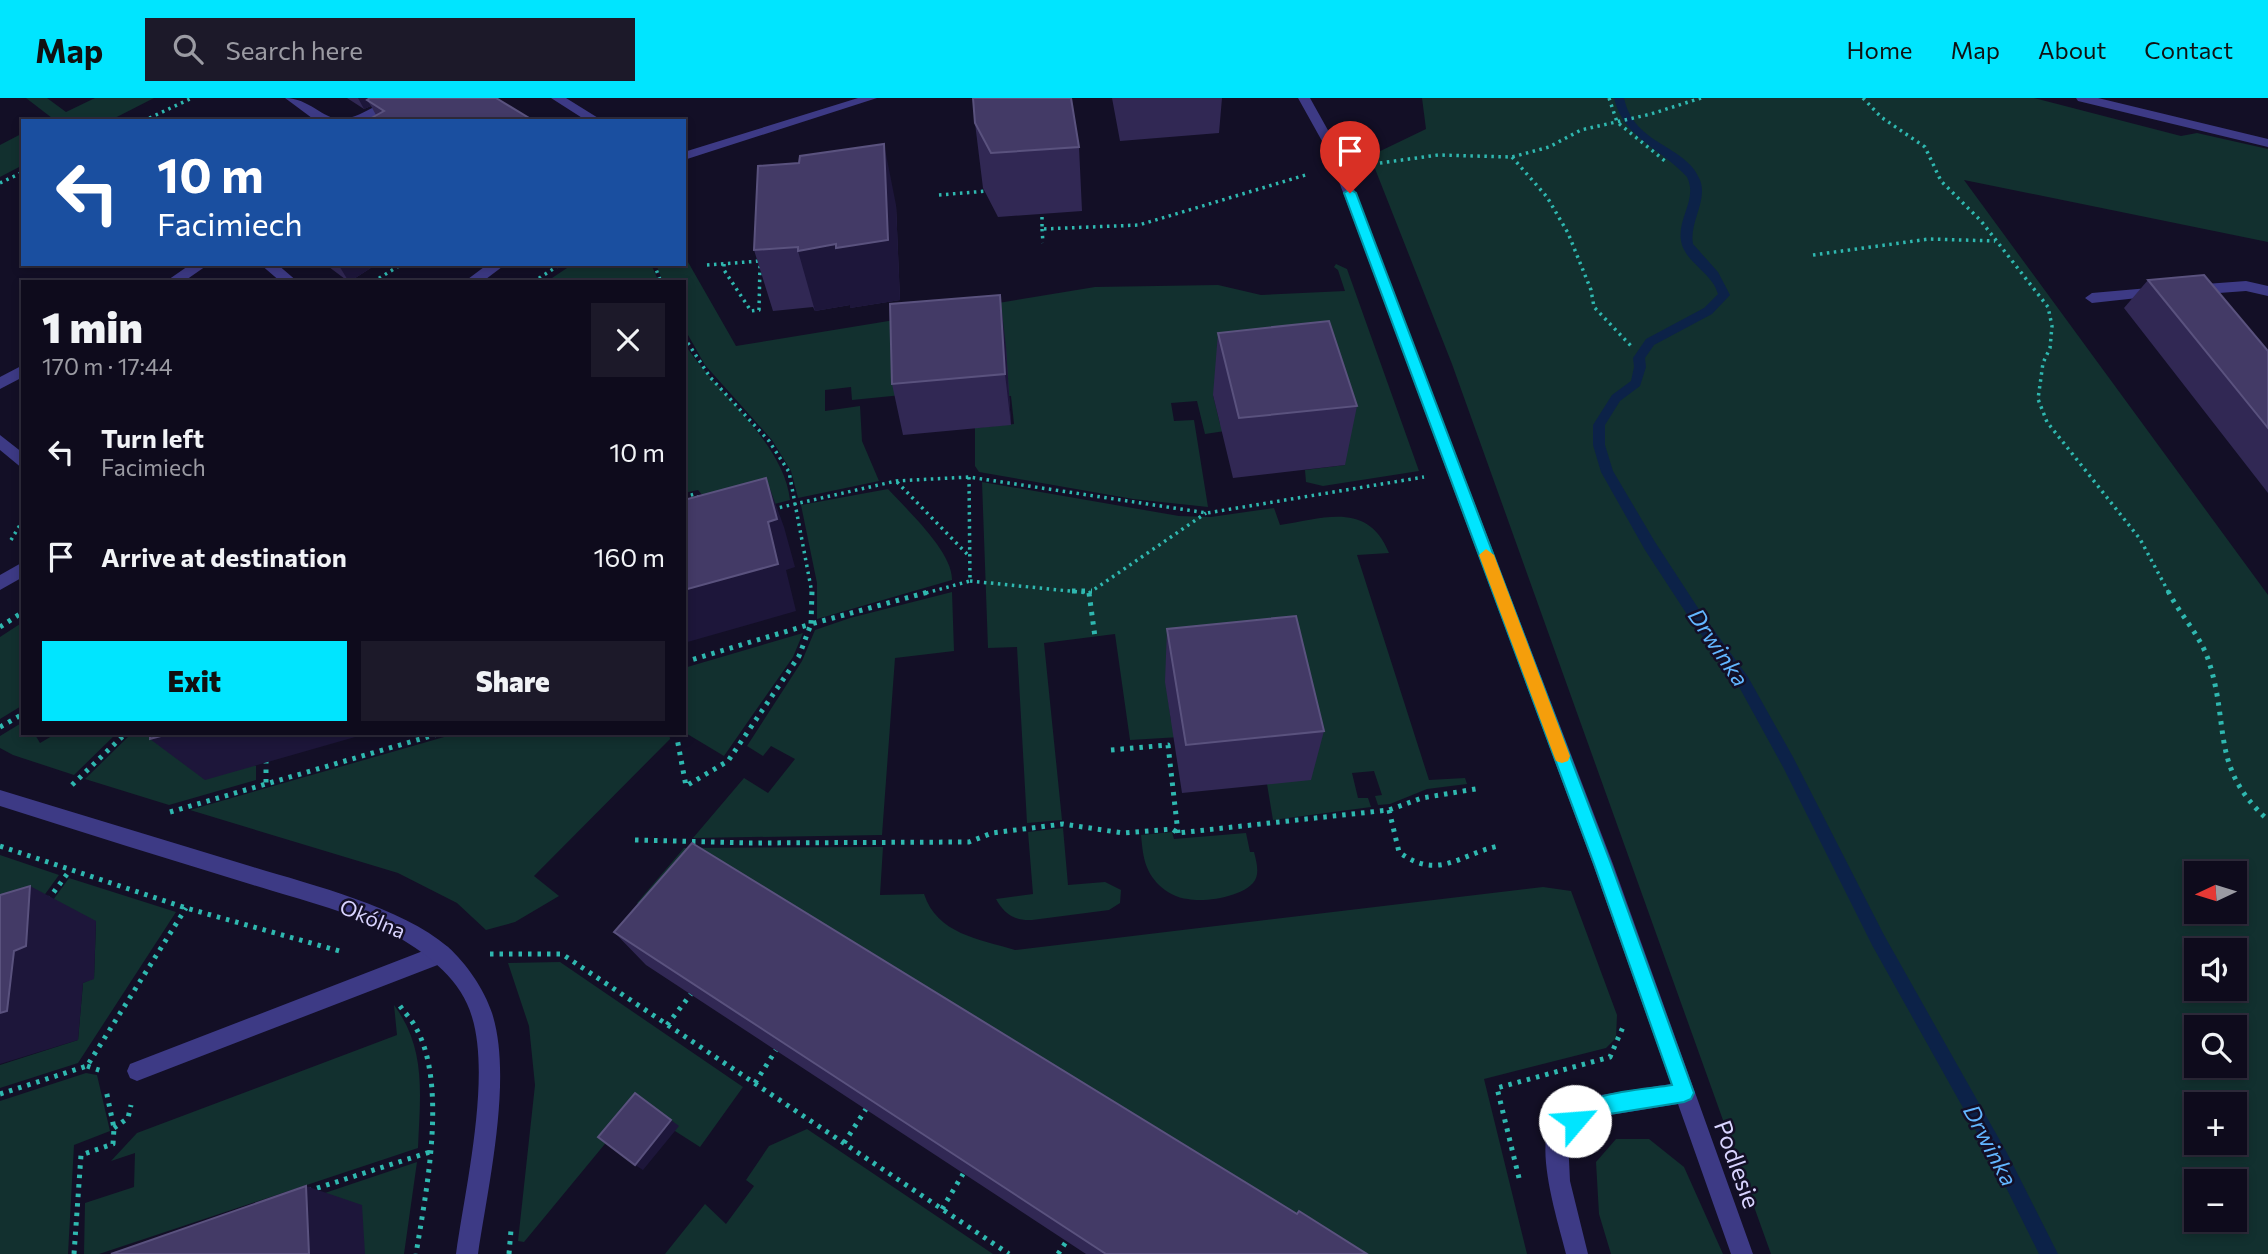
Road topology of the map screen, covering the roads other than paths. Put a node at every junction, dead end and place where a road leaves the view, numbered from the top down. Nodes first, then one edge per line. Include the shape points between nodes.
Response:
1 (291, 98) edge
2 (398, 98) edge
3 (557, 98) edge
4 (871, 98) edge
5 (1304, 98) edge
6 (2082, 98) edge
7 (323, 119) edge
8 (356, 119) edge
9 (594, 119) edge
10 (2268, 143) edge
11 (686, 155) edge
12 (199, 266) edge
13 (270, 266) edge
14 (496, 266) edge
15 (175, 280) edge
16 (288, 280) edge
17 (474, 280) edge
18 (2268, 291) edge
19 (2092, 298) dead end
20 (21, 371) edge
21 (0, 384) edge
22 (0, 441) edge
23 (21, 461) edge
24 (21, 570) edge
25 (0, 583) edge
26 (0, 797) edge
27 (441, 954) junction
28 (137, 1072) dead end
29 (1684, 1093) junction
30 (467, 1254) edge
31 (1577, 1254) edge
32 (1742, 1254) edge

1 - 7 street
2 - 8 street
3 - 9 street
4 - 11 street
5 - 29 street, Podlesie via 1341,169 1603,864
6 - 10 street
12 - 15 street
13 - 16 street
14 - 17 street
18 - 19 street via 2246,286
20 - 21 street
22 - 23 street
24 - 25 street
26 - 27 street, Okólna via 330,900 403,929
27 - 28 street
27 - 30 street, Okólna via 464,980 482,1014 489,1056 486,1121
29 - 31 street via 1594,1107 1557,1134 1559,1181
29 - 32 street, Podlesie

